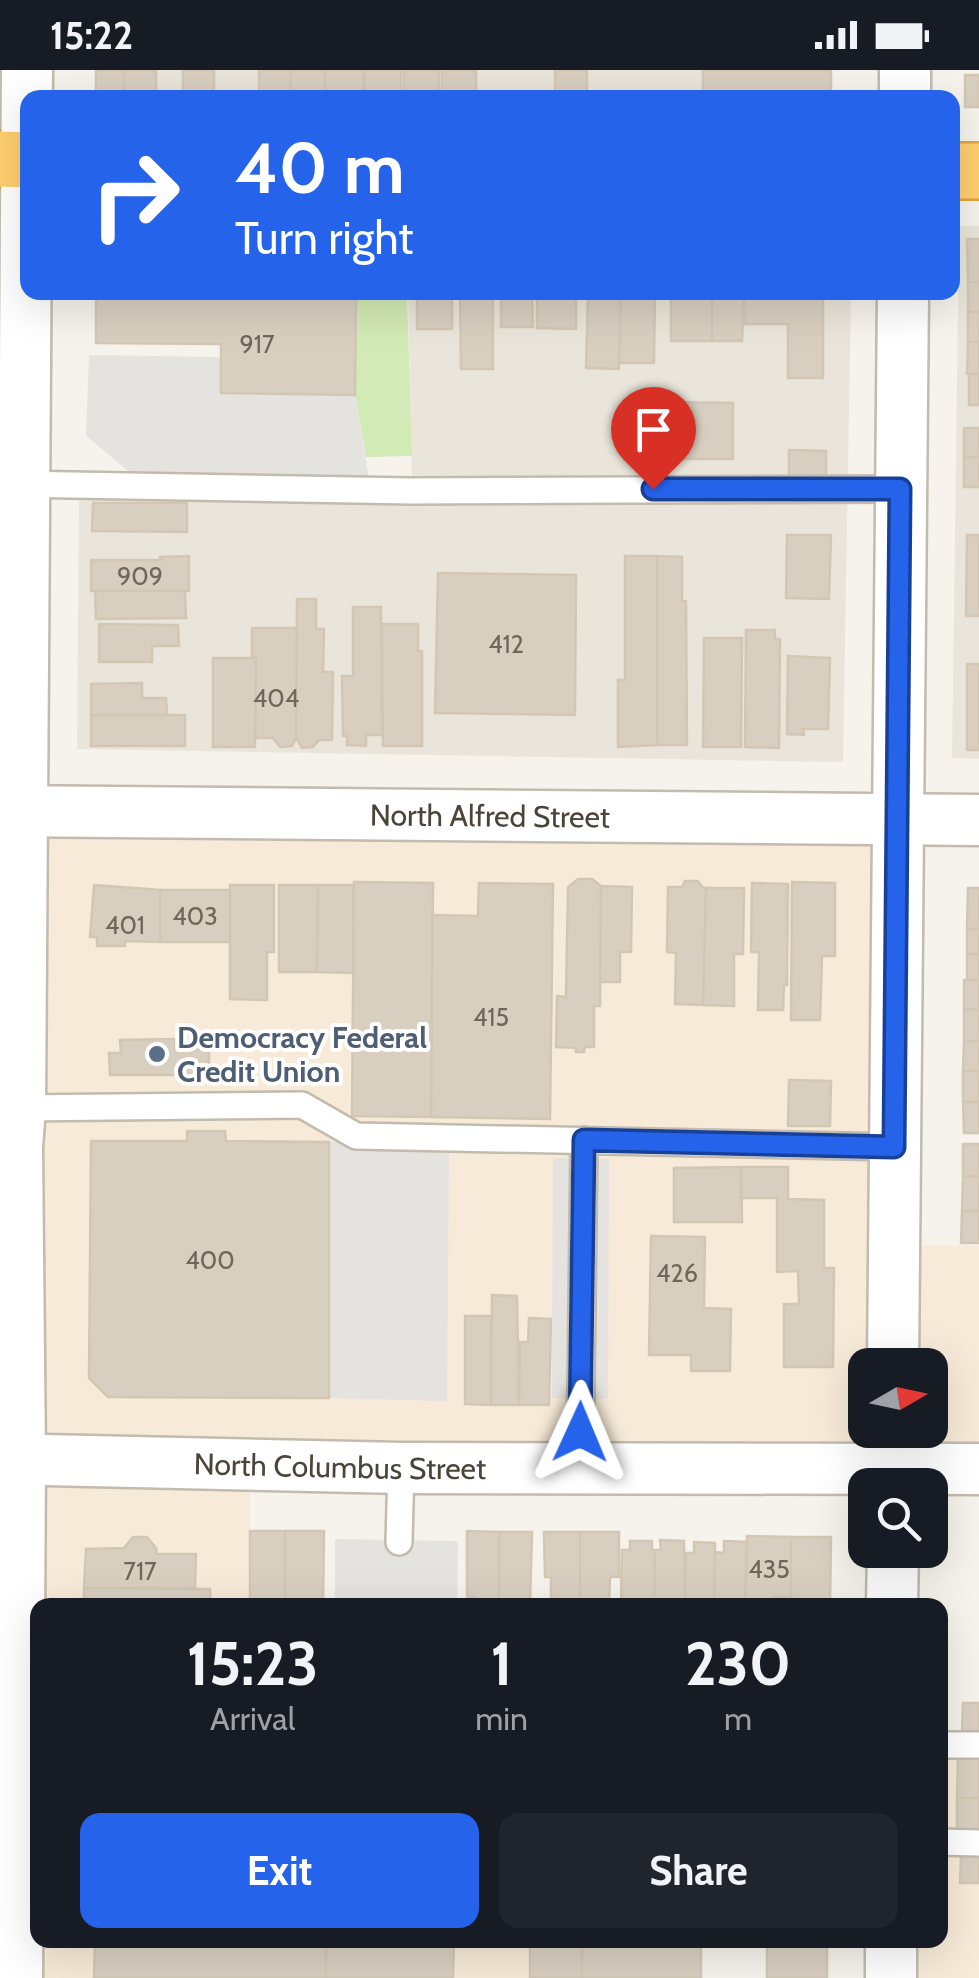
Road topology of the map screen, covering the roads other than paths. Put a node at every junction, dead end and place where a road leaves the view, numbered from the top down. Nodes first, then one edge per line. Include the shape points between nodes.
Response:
1 (21, 300) edge
2 (903, 300) edge
3 (12, 484) edge
4 (900, 489) junction
5 (12, 811) edge
6 (897, 819) junction
7 (979, 820) edge
8 (13, 1134) edge
9 (584, 1140) junction
10 (894, 1147) junction
11 (893, 1348) edge
12 (10, 1459) edge
13 (893, 1461) edge
14 (401, 1468) junction
15 (580, 1468) junction
16 (979, 1469) edge
17 (400, 1542) dead end
18 (892, 1568) edge
19 (892, 1598) edge
20 (948, 1744) edge
21 (979, 1745) edge
22 (948, 1842) edge
23 (979, 1843) edge
24 (18, 1887) edge
25 (891, 1948) edge
26 (17, 1978) edge
27 (891, 1978) edge

1 - 3 street
2 - 4 street
3 - 4 lane
3 - 5 street
4 - 6 street
5 - 6 street, North Alfred Street
5 - 8 street
6 - 7 street, North Alfred Street
6 - 10 street
8 - 9 lane via 302,1105 356,1136
8 - 12 street
9 - 10 lane
9 - 15 lane
10 - 11 street
12 - 14 street, North Columbus Street
12 - 24 street
13 - 15 street, North Columbus Street
13 - 16 street, North Columbus Street
14 - 15 street, North Columbus Street
14 - 17 lane
18 - 19 street
20 - 21 lane
22 - 23 lane
24 - 26 street
25 - 27 street

